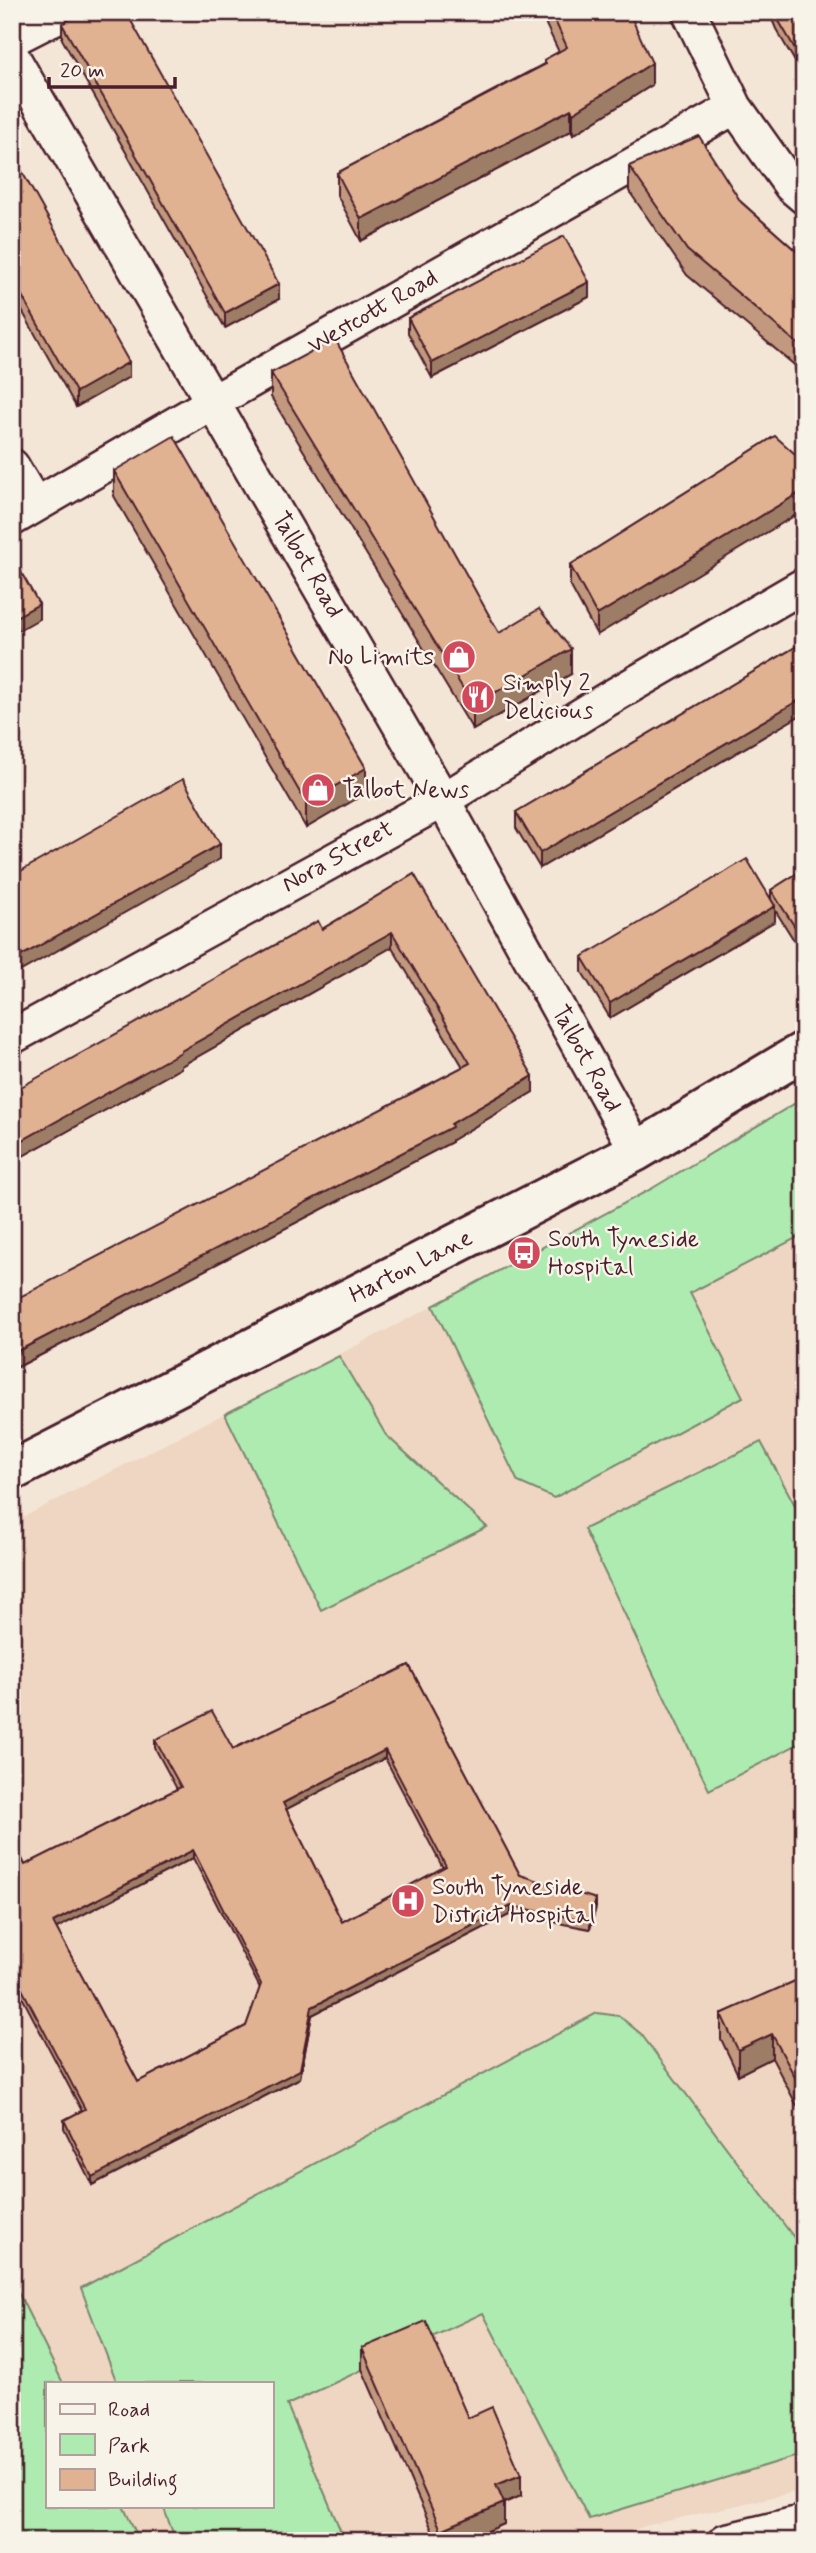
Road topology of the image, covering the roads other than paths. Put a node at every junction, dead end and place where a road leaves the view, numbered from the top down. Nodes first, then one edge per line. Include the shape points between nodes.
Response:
1 (65, 12) edge
2 (689, 12) edge
3 (12, 39) edge
4 (12, 57) edge
5 (735, 107) junction
6 (804, 197) edge
7 (213, 402) junction
8 (12, 466) edge
9 (24, 512) edge
10 (804, 584) edge
11 (443, 800) junction
12 (12, 1037) edge
13 (804, 1051) edge
14 (637, 1151) junction
15 (12, 1471) edge
16 (804, 2522) edge
17 (725, 2541) edge

1 - 3 street
2 - 5 street
4 - 7 street, Talbot Road
5 - 6 street via 791,186
5 - 7 street, Westcott Road
7 - 9 street, Westcott Road
7 - 11 street, Talbot Road
8 - 9 street
10 - 11 street, Nora Street
11 - 12 street, Nora Street
11 - 14 street, Talbot Road
13 - 14 street, Harton Lane
14 - 15 street, Harton Lane
16 - 17 street

